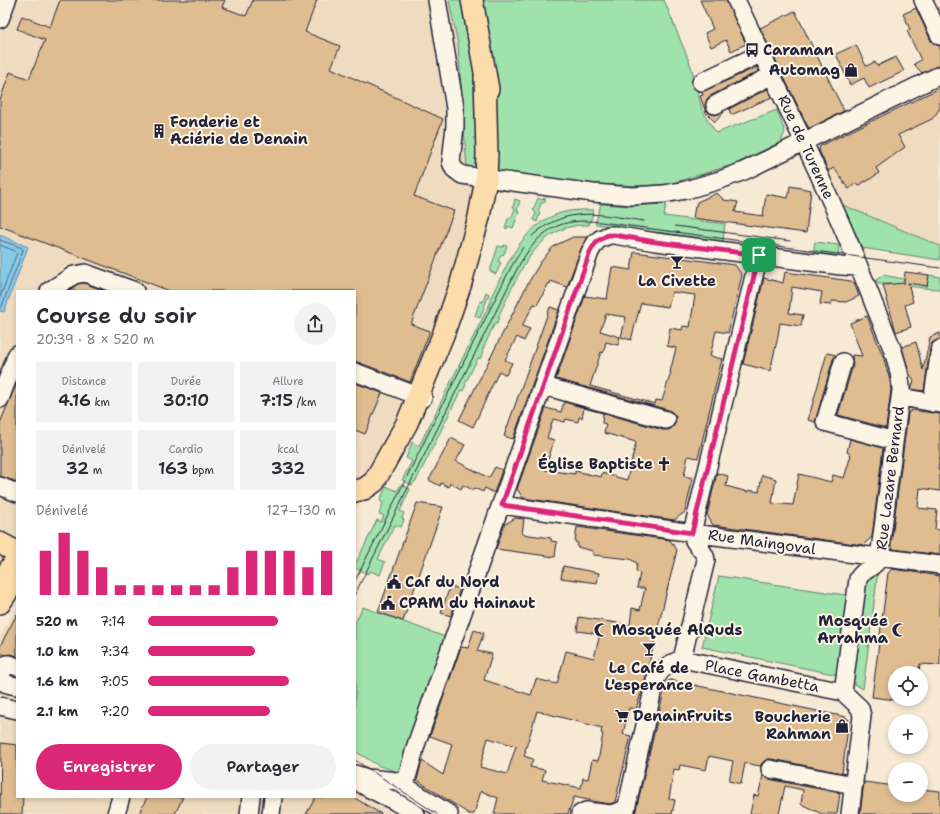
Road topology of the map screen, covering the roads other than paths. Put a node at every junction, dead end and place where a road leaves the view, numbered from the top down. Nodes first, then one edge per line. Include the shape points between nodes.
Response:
1 (7, 0) edge
2 (437, 0) edge
3 (472, 0) edge
4 (736, 0) edge
5 (923, 0) edge
6 (0, 19) edge
7 (940, 36) edge
8 (762, 53) junction
9 (772, 75) junction
10 (940, 75) edge
11 (701, 82) dead end
12 (715, 105) dead end
13 (803, 142) junction
14 (491, 180) junction
15 (759, 255) junction
16 (859, 267) junction
17 (51, 290) edge
18 (132, 290) edge
19 (871, 296) joint
20 (940, 349) edge
21 (16, 357) edge
22 (842, 362) dead end
23 (356, 372) edge
24 (544, 386) junction
25 (420, 397) junction
26 (901, 397) junction
27 (0, 399) edge
28 (936, 403) edge
29 (666, 420) dead end
30 (894, 441) junction
31 (384, 466) junction
32 (356, 480) edge
33 (0, 486) edge
34 (356, 491) edge
35 (16, 493) edge
36 (502, 505) junction
37 (692, 533) junction
38 (0, 543) edge
39 (880, 558) junction
40 (14, 562) edge
41 (940, 565) edge
42 (0, 584) edge
43 (0, 603) edge
44 (682, 659) junction
45 (16, 667) edge
46 (16, 686) edge
47 (843, 692) junction
48 (0, 697) edge
49 (16, 700) edge
50 (0, 706) edge
51 (16, 710) edge
52 (770, 769) dead end
53 (356, 774) edge
54 (356, 781) edge
55 (404, 785) junction
56 (854, 785) junction
57 (121, 798) edge
58 (250, 798) edge
59 (273, 798) edge
60 (625, 812) edge
61 (116, 814) edge
62 (249, 814) edge
63 (271, 814) edge
64 (416, 814) edge
65 (449, 814) edge
66 (580, 814) edge
67 (850, 814) edge

1 - 6 street
2 - 14 street via 455,108 451,162 454,170 462,175
3 - 14 main road via 484,76 487,154
4 - 8 street, Rue de Turenne
5 - 7 street
8 - 9 street, Rue de Turenne
8 - 11 street
9 - 12 street
9 - 13 street, Rue de Turenne
10 - 13 street
13 - 14 street via 720,180 664,194 621,196
13 - 16 street, Rue de Turenne
14 - 25 main road via 494,197 461,314 440,366
15 - 16 street
15 - 24 street via 614,235 600,239 590,252
15 - 37 street
16 - 19 street, Rue de Turenne
17 - 18 street via 74,276 85,273
19 - 26 street, Rue Lazare Bernard via 900,374
20 - 28 street
21 - 27 street
22 - 30 street via 825,422
23 - 25 street
24 - 29 street
24 - 36 street
25 - 31 main road
26 - 28 street
26 - 30 street, Rue Lazare Bernard
30 - 39 street, Rue Lazare Bernard
31 - 32 main road via 367,478
31 - 34 main road via 371,485
33 - 35 street
36 - 37 street, Rue Maingoval
36 - 55 street
37 - 39 street, Rue Maingoval
37 - 44 street via 693,540 705,554 706,560
38 - 40 main road
39 - 41 street, Rue Maingoval
39 - 47 street, Rue Lazare Bernard via 877,564 863,572 858,579
40 - 42 main road
40 - 43 main road
44 - 47 street, Place Gambetta
44 - 60 street via 665,666 655,681
45 - 46 street via 7,664 0,676 3,682
47 - 56 street via 860,708 862,716
48 - 49 street
50 - 51 street
52 - 56 street
53 - 55 street via 394,780
54 - 64 street
55 - 65 street
56 - 67 street
57 - 61 street
58 - 62 street
59 - 63 street
60 - 66 street via 611,814 586,811

